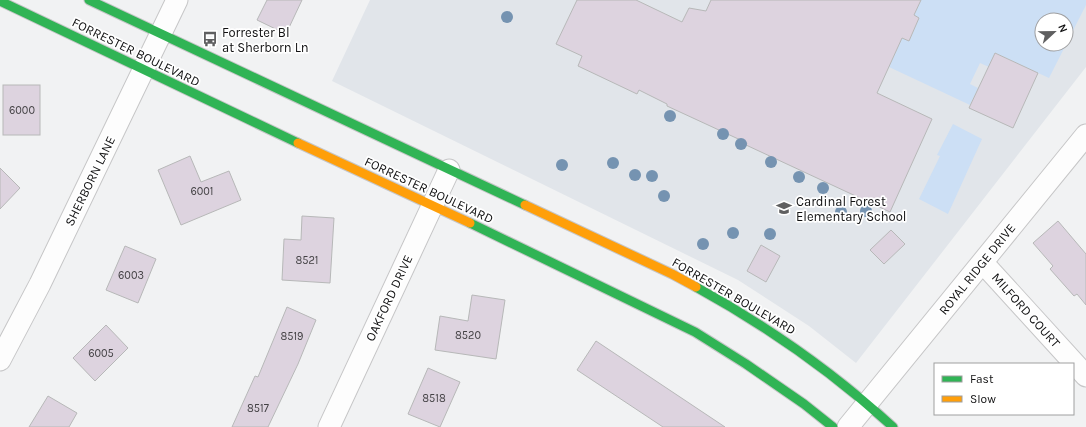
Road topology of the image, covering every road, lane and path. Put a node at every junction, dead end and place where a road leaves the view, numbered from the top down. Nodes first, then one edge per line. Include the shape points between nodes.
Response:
1 (89, 0) edge
2 (177, 0) edge
3 (0, 1) edge
4 (161, 34) junction
5 (143, 70) junction
6 (1086, 135) edge
7 (449, 170) junction
8 (433, 205) junction
9 (983, 263) junction
10 (0, 360) edge
11 (1086, 376) edge
12 (868, 404) junction
13 (329, 427) edge
14 (833, 427) edge
15 (848, 427) edge
16 (893, 427) edge

1 - 4 street, FORRESTER BOULEVARD
2 - 4 street, SHERBORN LANE
3 - 5 street, FORRESTER BOULEVARD
4 - 5 street, SHERBORN LANE
4 - 7 street, FORRESTER BOULEVARD
5 - 8 street, FORRESTER BOULEVARD
5 - 10 street, SHERBORN LANE via 40,284
6 - 9 street, ROYAL RIDGE DRIVE
7 - 8 street, OAKFORD DRIVE
7 - 12 street, FORRESTER BOULEVARD via 659,268 714,297 790,343
8 - 13 street, OAKFORD DRIVE
8 - 14 street, FORRESTER BOULEVARD via 695,332 767,377
9 - 11 street, MILFORD COURT
9 - 12 street, ROYAL RIDGE DRIVE
12 - 15 street, ROYAL RIDGE DRIVE
12 - 16 street, FORRESTER BOULEVARD

